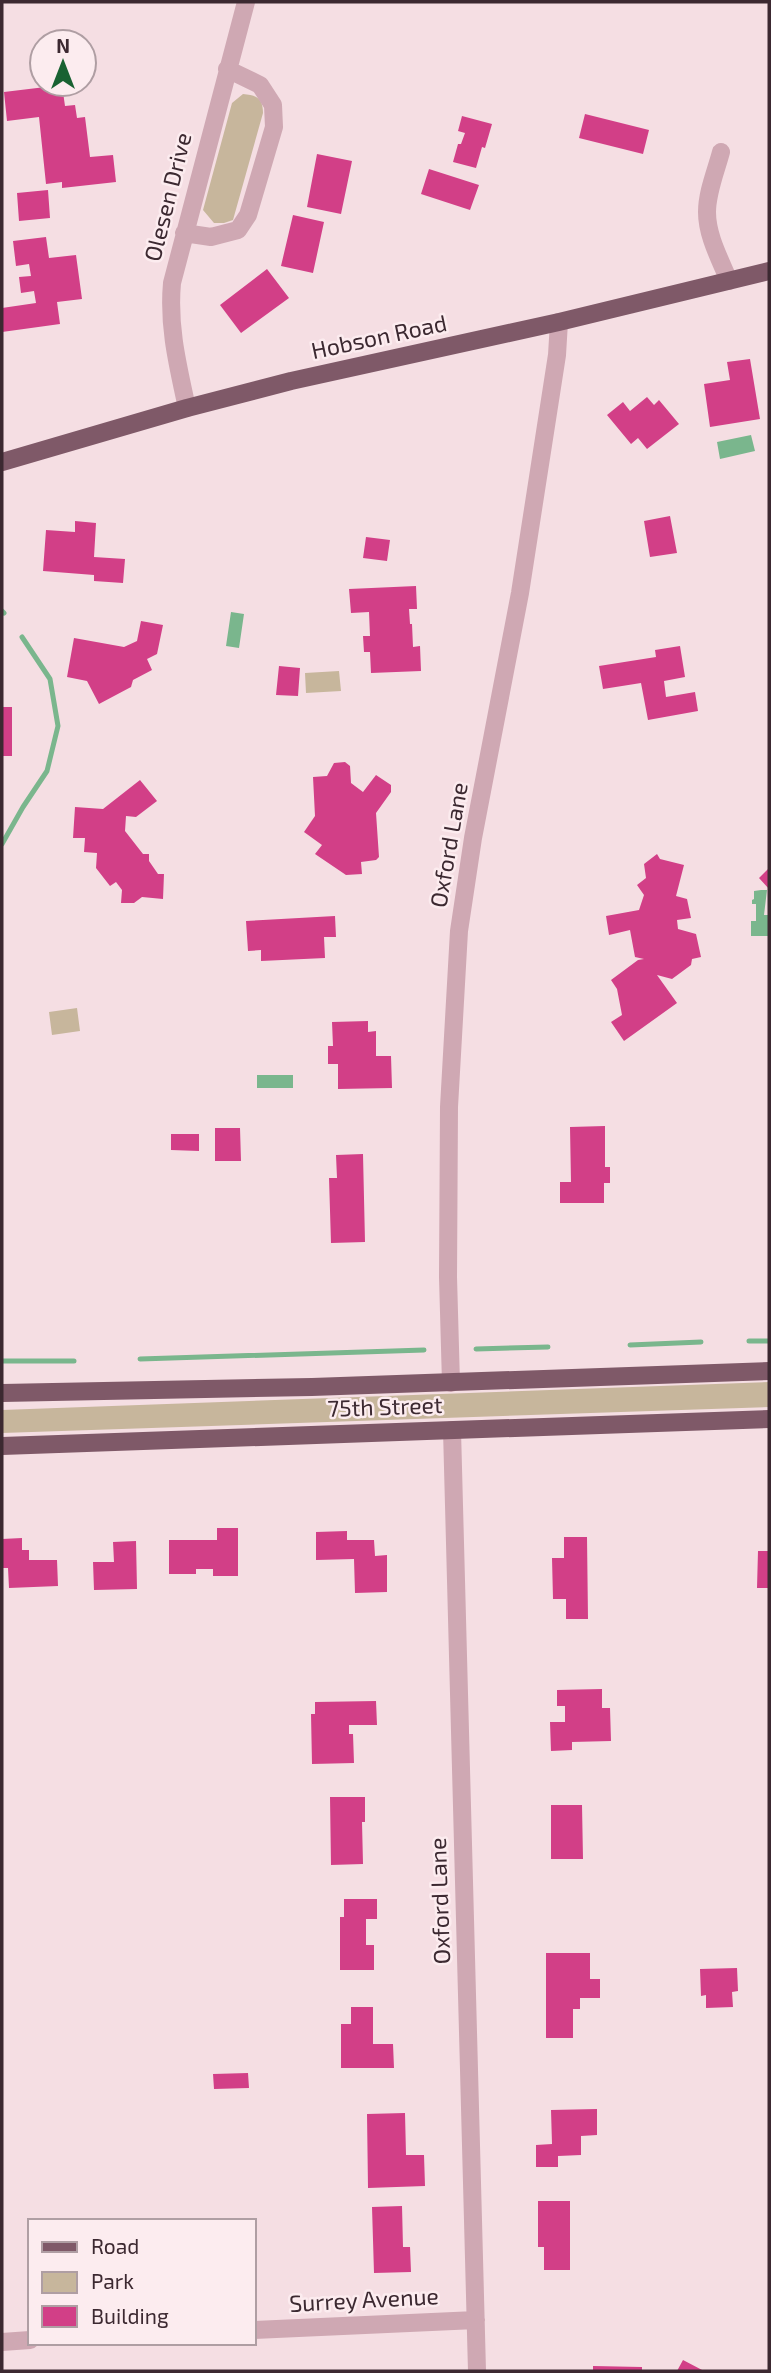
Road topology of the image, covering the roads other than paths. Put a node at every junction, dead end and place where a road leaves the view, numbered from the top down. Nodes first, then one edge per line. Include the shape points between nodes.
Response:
1 (246, 2) edge
2 (227, 69) junction
3 (721, 152) dead end
4 (184, 233) junction
5 (769, 271) edge
6 (729, 281) junction
7 (559, 322) junction
8 (187, 408) junction
9 (2, 462) edge
10 (769, 1371) edge
11 (451, 1383) junction
12 (2, 1393) edge
13 (769, 1419) edge
14 (452, 1430) junction
15 (2, 1446) edge
16 (476, 2320) junction
17 (256, 2330) edge
18 (28, 2340) edge
19 (2, 2342) edge
20 (477, 2371) edge

1 - 2 street, Olesen Drive
2 - 4 street, Olesen Drive
2 - 4 street via 260,85 273,105 274,127 248,215 238,230 211,236
3 - 6 street via 707,219
4 - 8 street, Olesen Drive via 170,307
5 - 6 main road, Hobson Road
6 - 7 main road, Hobson Road
7 - 8 main road, Hobson Road
7 - 11 street, Oxford Lane via 520,593 459,931 449,1107
8 - 9 main road, Hobson Road
10 - 11 main road, 75th Street
11 - 12 main road, 75th Street
13 - 14 main road, 75th Street
14 - 15 main road, 75th Street
14 - 16 street, Oxford Lane
16 - 17 street, Surrey Avenue
16 - 20 street, Oxford Lane
18 - 19 street

